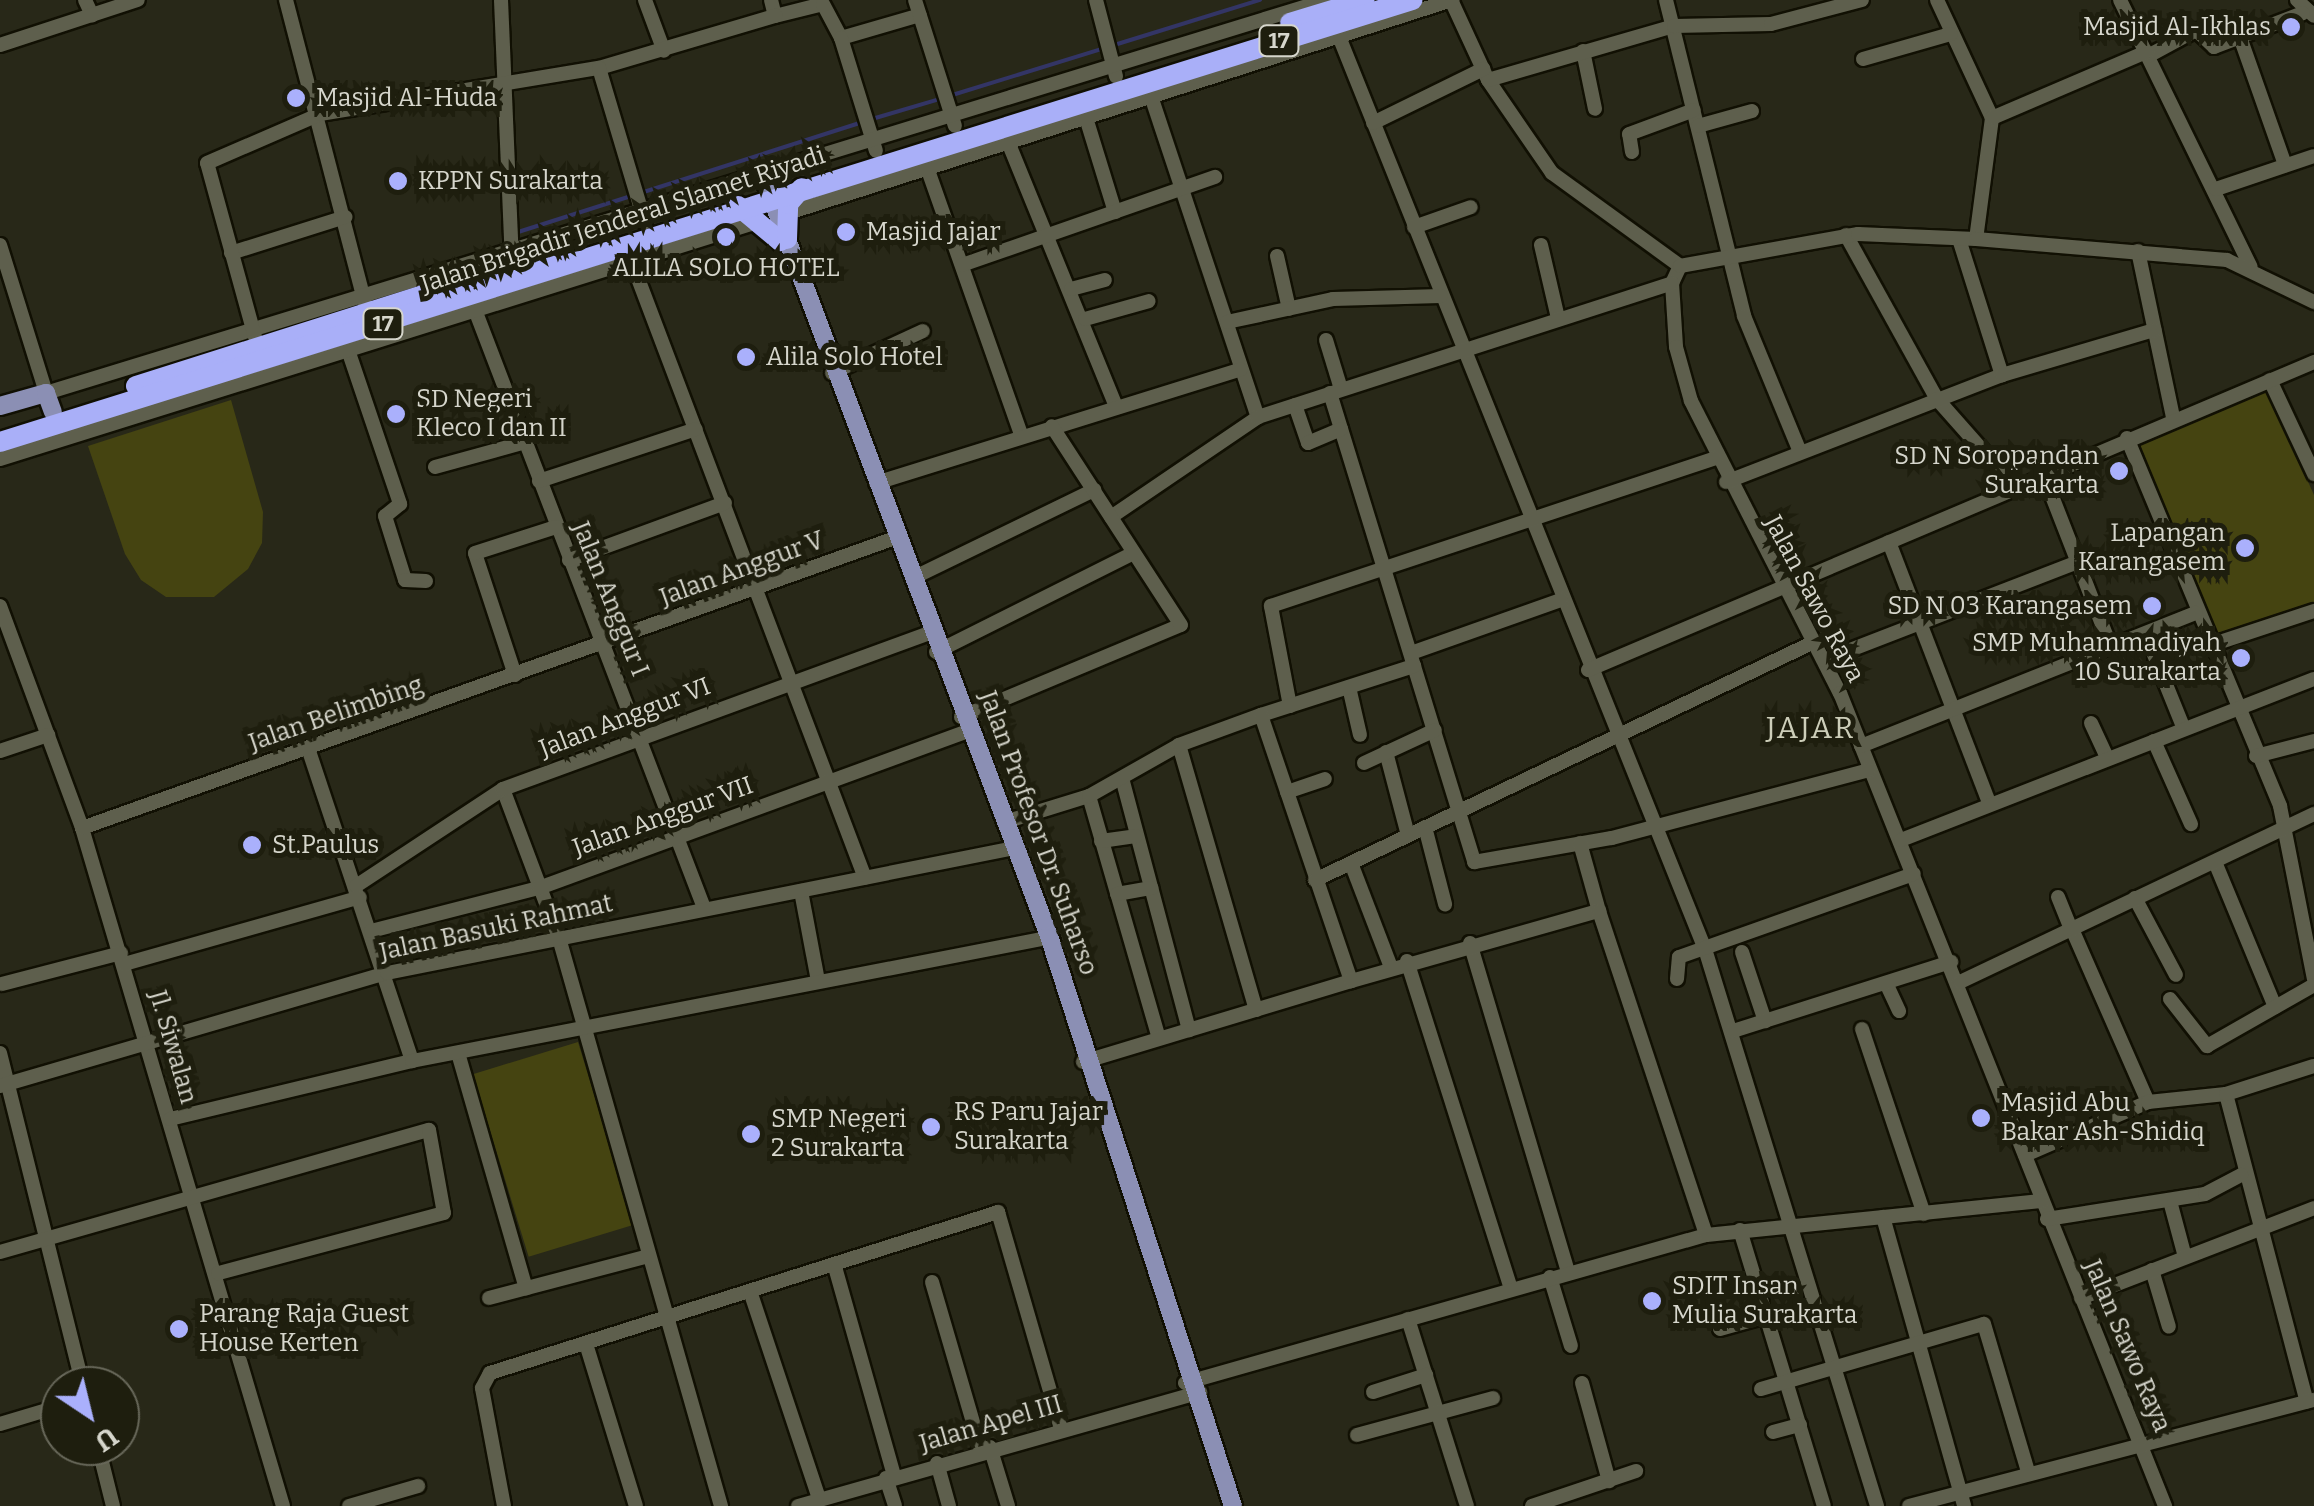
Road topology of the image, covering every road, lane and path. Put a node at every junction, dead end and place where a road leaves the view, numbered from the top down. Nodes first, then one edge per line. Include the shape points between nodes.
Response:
1 (85, 0) edge
2 (138, 0) edge
3 (286, 0) edge
4 (501, 0) edge
5 (646, 0) edge
6 (771, 0) edge
7 (1096, 0) edge
8 (1365, 0) edge
9 (1412, 0) edge
10 (1451, 0) edge
11 (1666, 0) edge
12 (1862, 0) edge
13 (1936, 0) edge
14 (2120, 0) edge
15 (918, 7) edge
16 (2305, 10) edge
17 (1337, 14) edge
18 (92, 15) junction
19 (775, 16) junction
20 (1674, 26) junction
21 (1951, 34) junction
22 (1228, 35) junction
23 (840, 38) junction
24 (2240, 38) junction
25 (0, 45) edge
26 (664, 50) junction
27 (1584, 51) junction
28 (2147, 54) junction
29 (1112, 60) junction
30 (1864, 60) dead end
31 (600, 68) junction
32 (1486, 74) junction
33 (1147, 81) junction
34 (504, 85) junction
35 (948, 107) junction
36 (1083, 108) junction
37 (1595, 109) dead end
38 (1694, 110) junction
39 (1752, 111) dead end
40 (320, 114) junction
41 (1992, 118) junction
42 (1373, 122) junction
43 (1698, 126) junction
44 (870, 132) junction
45 (1004, 133) junction
46 (1632, 152) dead end
47 (2314, 156) edge
48 (924, 157) junction
49 (2285, 165) junction
50 (1215, 177) dead end
51 (1185, 189) junction
52 (2216, 189) junction
53 (639, 204) junction
54 (770, 205) junction
55 (1472, 207) dead end
56 (1116, 212) junction
57 (345, 217) junction
58 (1414, 227) junction
59 (1846, 236) junction
60 (1042, 237) junction
61 (1959, 239) junction
62 (1976, 239) junction
63 (783, 240) joint
64 (2240, 244) junction
65 (0, 245) edge
66 (1541, 245) dead end
67 (2138, 251) junction
68 (231, 252) junction
69 (628, 252) junction
70 (1277, 256) dead end
71 (1734, 258) junction
72 (512, 259) junction
73 (2227, 260) junction
74 (962, 265) junction
75 (1680, 266) junction
76 (2251, 267) junction
77 (1105, 280) dead end
78 (1672, 283) junction
79 (1071, 288) junction
80 (459, 296) junction
81 (1441, 296) junction
82 (364, 299) junction
83 (1148, 301) dead end
84 (2314, 302) edge
85 (1289, 309) junction
86 (1558, 318) junction
87 (1085, 320) junction
88 (1227, 322) junction
89 (252, 326) junction
90 (2154, 330) junction
91 (923, 331) dead end
92 (1326, 340) dead end
93 (348, 347) junction
94 (1460, 348) junction
95 (2314, 362) edge
96 (1242, 369) junction
97 (836, 371) junction
98 (2002, 375) junction
99 (2270, 380) junction
100 (45, 389) junction
101 (1336, 392) junction
102 (1938, 399) junction
103 (1295, 405) junction
104 (0, 406) edge
105 (1116, 407) junction
106 (1258, 417) junction
107 (2173, 417) junction
108 (1052, 426) junction
109 (0, 428) edge
110 (696, 429) junction
111 (1341, 430) junction
112 (1021, 435) junction
113 (2127, 438) junction
114 (0, 442) edge
115 (526, 442) junction
116 (1800, 452) junction
117 (1714, 458) junction
118 (0, 459) edge
119 (435, 467) dead end
120 (2043, 473) junction
121 (2314, 474) edge
122 (539, 481) junction
123 (880, 482) junction
124 (1726, 482) junction
125 (2013, 485) junction
126 (1094, 490) junction
127 (725, 503) junction
128 (1111, 517) junction
129 (1530, 522) junction
130 (556, 527) junction
131 (895, 538) junction
132 (1889, 542) junction
133 (1134, 553) junction
134 (569, 560) junction
135 (2078, 562) junction
136 (1384, 572) junction
137 (919, 575) junction
138 (426, 581) dead end
139 (1780, 584) junction
140 (756, 587) junction
141 (1560, 600) junction
142 (0, 606) edge
143 (2314, 611) edge
144 (2196, 612) junction
145 (1921, 623) junction
146 (928, 632) junction
147 (2146, 635) junction
148 (604, 642) junction
149 (1814, 642) junction
150 (2208, 646) junction
151 (2112, 647) junction
152 (941, 650) junction
153 (1413, 660) junction
154 (1824, 660) junction
155 (1588, 670) junction
156 (515, 675) junction
157 (2314, 679) edge
158 (792, 682) junction
159 (1349, 687) junction
160 (1290, 706) junction
161 (1956, 708) junction
162 (2236, 710) junction
163 (1261, 715) junction
164 (966, 720) junction
165 (2091, 723) dead end
166 (2184, 729) junction
167 (1435, 730) junction
168 (48, 734) junction
169 (640, 734) junction
170 (1360, 735) dead end
171 (1616, 738) junction
172 (2154, 740) junction
173 (2314, 740) edge
174 (1179, 745) junction
175 (1861, 746) junction
176 (308, 748) junction
177 (0, 751) edge
178 (1386, 752) junction
179 (2256, 756) junction
180 (2107, 758) junction
181 (1364, 763) dead end
182 (1870, 770) junction
183 (1122, 778) junction
184 (1325, 778) dead end
185 (830, 780) junction
186 (503, 790) junction
187 (1287, 792) junction
188 (1089, 796) junction
189 (1989, 802) junction
190 (1460, 810) junction
191 (2314, 814) edge
192 (1004, 823) junction
193 (2191, 824) dead end
194 (1654, 826) junction
195 (1425, 827) junction
196 (82, 828) junction
197 (2285, 828) junction
198 (678, 835) junction
199 (1408, 835) junction
200 (1136, 836) junction
201 (1901, 840) junction
202 (1102, 842) junction
203 (1580, 843) junction
204 (1013, 848) junction
205 (2215, 862) junction
206 (1351, 863) junction
207 (1914, 874) junction
208 (865, 878) junction
209 (1316, 880) junction
210 (540, 888) junction
211 (1151, 888) junction
212 (358, 891) junction
213 (801, 891) junction
214 (1117, 894) junction
215 (2058, 897) dead end
216 (2135, 898) junction
217 (1445, 904) dead end
218 (704, 908) junction
219 (1599, 911) junction
220 (2071, 929) junction
221 (371, 932) junction
222 (560, 938) junction
223 (1042, 939) junction
224 (1470, 944) junction
225 (1705, 949) junction
226 (1742, 952) dead end
227 (123, 958) junction
228 (1407, 961) junction
229 (1951, 962) junction
230 (1391, 967) junction
231 (386, 972) junction
232 (2176, 975) dead end
233 (1351, 980) junction
234 (1677, 980) dead end
235 (818, 981) junction
236 (1960, 982) junction
237 (2314, 982) edge
238 (1886, 983) junction
239 (2, 984) edge
240 (2170, 999) dead end
241 (2275, 1007) junction
242 (1256, 1010) junction
243 (1899, 1011) dead end
244 (1765, 1021) junction
245 (1862, 1028) dead end
246 (580, 1029) junction
247 (1189, 1030) junction
248 (1734, 1032) junction
249 (1159, 1038) junction
250 (148, 1040) junction
251 (0, 1053) edge
252 (458, 1053) junction
253 (412, 1061) junction
254 (1087, 1061) junction
255 (2314, 1066) edge
256 (3, 1085) edge
257 (2226, 1094) junction
258 (2148, 1102) junction
259 (170, 1119) junction
260 (2026, 1155) junction
261 (2241, 1175) junction
262 (194, 1197) junction
263 (2041, 1201) junction
264 (2170, 1202) junction
265 (2314, 1208) edge
266 (1924, 1214) junction
267 (1883, 1217) junction
268 (2048, 1219) junction
269 (1793, 1224) junction
270 (2259, 1226) junction
271 (1740, 1230) junction
272 (1706, 1235) junction
273 (45, 1236) junction
274 (0, 1252) edge
275 (649, 1256) junction
276 (2186, 1258) junction
277 (835, 1267) junction
278 (2152, 1270) junction
279 (1568, 1272) junction
280 (218, 1273) junction
281 (1550, 1277) junction
282 (932, 1282) dead end
283 (526, 1288) junction
284 (1511, 1288) junction
285 (752, 1294) junction
286 (490, 1298) dead end
287 (2082, 1298) junction
288 (1766, 1316) junction
289 (1408, 1319) junction
290 (669, 1320) junction
291 (2170, 1326) dead end
292 (1720, 1329) dead end
293 (1918, 1344) junction
294 (1571, 1346) dead end
295 (587, 1347) junction
296 (78, 1366) edge
297 (1836, 1368) junction
298 (1426, 1376) junction
299 (1582, 1382) dead end
300 (1788, 1382) junction
301 (1192, 1387) junction
302 (1762, 1389) dead end
303 (1374, 1392) dead end
304 (1493, 1398) dead end
305 (2310, 1401) edge
306 (40, 1412) edge
307 (1438, 1412) junction
308 (0, 1424) edge
309 (1800, 1425) junction
310 (1060, 1426) junction
311 (1772, 1432) dead end
312 (1357, 1435) dead end
313 (2144, 1440) junction
314 (985, 1449) junction
315 (937, 1463) junction
316 (103, 1466) edge
317 (1636, 1472) dead end
318 (2028, 1472) junction
319 (890, 1477) junction
320 (1609, 1481) junction
321 (418, 1486) dead end
322 (1962, 1499) edge
323 (819, 1500) junction
324 (837, 1500) edge
325 (113, 1506) edge
326 (284, 1506) edge
327 (349, 1506) edge
328 (504, 1506) edge
329 (636, 1506) edge
330 (721, 1506) edge
331 (798, 1506) edge
332 (894, 1506) edge
333 (950, 1506) edge
334 (1008, 1506) edge
335 (1224, 1506) edge
336 (1234, 1506) edge
337 (1467, 1506) edge
338 (1532, 1506) edge
339 (1824, 1506) edge
340 (1877, 1506) edge
341 (1909, 1506) edge
342 (2165, 1506) edge

1 - 18 street
2 - 18 street
3 - 40 street
4 - 34 street
5 - 26 street
6 - 19 street
7 - 29 street
8 - 17 highway, 17
9 - 17 highway, 17
10 - 17 street
10 - 32 street
11 - 20 street
12 - 20 street via 1771,24
13 - 21 street
14 - 28 street
15 - 23 street
15 - 35 street
16 - 24 street
17 - 22 highway, 17 via 1279,20
17 - 33 highway, 17 via 1265,52
17 - 42 street
18 - 25 street
19 - 23 street via 823,4
19 - 26 street
20 - 27 street
20 - 38 street
21 - 30 street
21 - 41 street
22 - 29 street
22 - 33 highway, 17
23 - 44 street
24 - 28 street via 2212,46 2198,30
24 - 49 street
26 - 31 street
27 - 32 street
27 - 37 street
28 - 41 street
28 - 52 street
29 - 33 highway, Jalan Brigadir Jenderal Slamet Riyadi / 17
29 - 35 highway, Jalan Brigadir Jenderal Slamet Riyadi / 17
31 - 34 street
31 - 53 street
32 - 42 street
32 - 75 street via 1552,173
33 - 36 highway, Jalan Brigadir Jenderal Slamet Riyadi / 17
33 - 51 street
34 - 40 street
34 - 72 street
35 - 44 highway, Jalan Brigadir Jenderal Slamet Riyadi / 17
36 - 45 highway, Jalan Brigadir Jenderal Slamet Riyadi / 17
36 - 56 street
38 - 43 street
38 - 46 street via 1629,134
39 - 43 street
40 - 57 street
40 - 68 street via 208,160
41 - 62 street
42 - 58 street
43 - 71 street
44 - 53 street
44 - 54 highway, Jalan Brigadir Jenderal Slamet Riyadi / 17
45 - 48 highway, Jalan Brigadir Jenderal Slamet Riyadi / 17
45 - 60 street
47 - 49 street
48 - 54 street
48 - 54 highway, Jalan Brigadir Jenderal Slamet Riyadi / 17 via 804,186
48 - 74 street
49 - 52 street
50 - 51 street
51 - 56 street
51 - 88 street
52 - 64 street
53 - 54 highway, Jalan Brigadir Jenderal Slamet Riyadi / 17
53 - 72 highway, Jalan Brigadir Jenderal Slamet Riyadi / 17
54 - 63 highway
54 - 69 street
54 - 69 highway, Jalan Brigadir Jenderal Slamet Riyadi / 17 via 738,206
55 - 58 street
56 - 60 street
57 - 68 street
57 - 82 street
58 - 81 street
59 - 61 street
59 - 71 street
59 - 102 street
60 - 74 street
60 - 79 street
61 - 62 street
61 - 98 street
62 - 67 street
63 - 97 main road, Jalan Profesor Dr. Suharso
64 - 73 street
64 - 76 street
65 - 100 street
66 - 86 street
67 - 73 street
67 - 90 street
68 - 89 street
69 - 72 highway, Jalan Brigadir Jenderal Slamet Riyadi / 17
69 - 110 street
70 - 85 street
71 - 75 street
71 - 116 street via 1754,350
72 - 80 highway, Jalan Brigadir Jenderal Slamet Riyadi / 17
72 - 80 highway, Jalan Brigadir Jenderal Slamet Riyadi / 17 via 492,295
73 - 76 street
74 - 112 street
75 - 78 street, Jalan Sawo Raya
76 - 84 street
77 - 79 street
78 - 86 street
78 - 117 street, Jalan Sawo Raya via 1676,347
79 - 87 street
80 - 82 highway, Jalan Brigadir Jenderal Slamet Riyadi / 17
80 - 93 street
80 - 114 highway, Jalan Brigadir Jenderal Slamet Riyadi / 17
80 - 115 street, Jalan Anggur I
81 - 85 street
81 - 94 street
82 - 89 highway, Jalan Brigadir Jenderal Slamet Riyadi / 17
83 - 87 street
85 - 88 street
86 - 94 street
87 - 105 street
88 - 96 street
89 - 100 highway, Jalan Brigadir Jenderal Slamet Riyadi / 17
90 - 98 street
90 - 107 street
91 - 97 street
92 - 101 street
93 - 118 street
93 - 138 street via 400,504 385,516 405,580
94 - 101 street
94 - 129 street
95 - 99 street
96 - 105 street
96 - 106 street
97 - 123 main road, Jalan Profesor Dr. Suharso
98 - 102 street
99 - 107 street
99 - 121 street
100 - 104 main road
100 - 109 highway, Jalan Brigadir Jenderal Slamet Riyadi / 17
101 - 103 street
101 - 111 street
102 - 116 street
102 - 125 street
103 - 106 street
103 - 111 street via 1308,442
105 - 108 street
106 - 128 street
107 - 113 street
108 - 112 street
108 - 126 street
110 - 122 street
110 - 127 street
111 - 136 street
112 - 123 street
113 - 120 street
113 - 144 street
115 - 119 street
115 - 122 street, Jalan Anggur I
116 - 124 street
117 - 124 street, Jalan Sawo Raya
117 - 129 street
120 - 125 street
120 - 135 street
122 - 130 street, Jalan Anggur I
123 - 131 main road, Jalan Profesor Dr. Suharso
123 - 137 main road, Jalan Profesor Dr. Suharso
124 - 139 street, Jalan Sawo Raya
125 - 132 street
126 - 128 street
126 - 137 street
127 - 134 street
127 - 140 street
128 - 133 street
129 - 136 street
129 - 141 street
130 - 134 street, Jalan Anggur I
130 - 156 street via 475,552
131 - 140 street, Jalan Anggur V
131 - 146 main road, Jalan Profesor Dr. Suharso
132 - 139 street
132 - 145 street
133 - 152 street
133 - 164 street, Jalan Anggur VII via 1178,629
134 - 148 street, Jalan Anggur I
135 - 145 street
135 - 151 street
136 - 153 street
136 - 160 street via 1270,606
137 - 152 main road, Jalan Profesor Dr. Suharso
139 - 149 street, Jalan Sawo Raya
139 - 155 street
140 - 148 street, Jalan Anggur V
140 - 158 street
141 - 153 street
141 - 155 street
142 - 168 street, Jl. Siwalan
143 - 150 street
144 - 147 street
144 - 150 street
145 - 154 street
145 - 161 street
146 - 152 main road, Jalan Profesor Dr. Suharso
146 - 158 street, Jalan Anggur VI
147 - 151 street
147 - 166 street
148 - 156 street, Jalan Belimbing
148 - 169 street, Jalan Anggur I
149 - 154 street, Jalan Sawo Raya
149 - 171 street
150 - 162 street
151 - 161 street
152 - 164 main road, Jalan Profesor Dr. Suharso
153 - 159 street
153 - 167 street
154 - 175 street, Jalan Sawo Raya
155 - 171 street
156 - 176 street, Jalan Belimbing
157 - 162 street
158 - 169 street, Jalan Anggur VI
158 - 185 street
159 - 160 street
159 - 170 street
160 - 163 street
161 - 175 street
161 - 189 street
162 - 166 street
162 - 179 street
163 - 174 street
163 - 187 street
164 - 185 street, Jalan Anggur VII
164 - 192 main road, Jalan Profesor Dr. Suharso
165 - 180 street
166 - 172 street
167 - 178 street
167 - 190 street
168 - 177 street
168 - 196 street, Jl. Siwalan
169 - 186 street, Jalan Anggur VI
169 - 198 street, Jalan Anggur I
171 - 190 street
171 - 194 street
172 - 180 street
172 - 193 street
173 - 179 street
174 - 183 street
174 - 242 street
175 - 182 street, Jalan Sawo Raya
176 - 196 street, Jalan Belimbing
176 - 212 street
178 - 181 street
178 - 199 street
179 - 197 street
180 - 189 street
182 - 194 street
182 - 201 street, Jalan Sawo Raya
183 - 188 street
183 - 200 street
184 - 187 street
185 - 198 street, Jalan Anggur VII
185 - 208 street
186 - 210 street
186 - 212 street, Jalan Anggur VI
187 - 209 street
188 - 192 street
188 - 202 street
189 - 201 street
190 - 195 street
190 - 203 street via 1478,864
191 - 197 street
192 - 204 main road, Jalan Profesor Dr. Suharso
194 - 203 street
194 - 225 street
195 - 199 street
195 - 217 street
196 - 227 street, Jl. Siwalan
197 - 205 street
197 - 237 street
198 - 210 street, Jalan Anggur VII
198 - 218 street, Jalan Anggur I
199 - 206 street
200 - 202 street
200 - 211 street
201 - 207 street, Jalan Sawo Raya
202 - 214 street
203 - 219 street
204 - 208 street, Jalan Basuki Rahmat
204 - 223 main road, Jalan Profesor Dr. Suharso
204 - 254 main road, Jalan Profesor Dr. Suharso
205 - 216 street
205 - 241 street
206 - 209 street
206 - 230 street
207 - 225 street
207 - 229 street, Jalan Sawo Raya
208 - 213 street, Jalan Basuki Rahmat
209 - 233 street
210 - 221 street, Jalan Anggur VII
210 - 222 street
211 - 214 street
211 - 247 street
212 - 221 street
212 - 227 street, Jalan Anggur VI
213 - 218 street, Jalan Basuki Rahmat
213 - 235 street
214 - 249 street
215 - 220 street
216 - 220 street
216 - 232 street
218 - 222 street, Jalan Basuki Rahmat
219 - 224 street
219 - 272 street
220 - 236 street
220 - 258 street
221 - 231 street
222 - 231 street, Jalan Basuki Rahmat
222 - 246 street
223 - 235 street
223 - 254 main road, Jalan Profesor Dr. Suharso
224 - 228 street
224 - 279 street
225 - 234 street via 1674,959
225 - 248 street
226 - 244 street
227 - 239 street, Jalan Anggur VI
227 - 250 street, Jl. Siwalan
228 - 230 street
228 - 284 street
229 - 236 street, Jalan Sawo Raya
229 - 238 street
230 - 233 street
231 - 250 street, Jalan Basuki Rahmat
231 - 253 street
233 - 242 street
235 - 246 street
236 - 260 street, Jalan Sawo Raya
237 - 241 street
238 - 243 street
238 - 244 street
240 - 241 street via 2206,1046
242 - 247 street
244 - 248 street
245 - 266 street
246 - 252 street
246 - 275 street
247 - 249 street
248 - 269 street
249 - 254 street
250 - 256 street, Jalan Basuki Rahmat
250 - 259 street, Jl. Siwalan
251 - 256 street
252 - 253 street
252 - 283 street
253 - 259 street
254 - 301 main road, Jalan Profesor Dr. Suharso
255 - 257 street
256 - 273 street
257 - 258 street
257 - 261 street
258 - 260 street
259 - 262 street, Jl. Siwalan
260 - 263 street, Jalan Sawo Raya
261 - 264 street
261 - 270 street
262 - 273 street
262 - 280 street, Jl. Siwalan
262 - 280 street via 429,1130 444,1214
263 - 266 street, Jalan Apel III
263 - 268 street, Jalan Sawo Raya
264 - 268 street
264 - 276 street
265 - 270 street
266 - 267 street, Jalan Apel III
267 - 269 street, Jalan Apel III
267 - 293 street
268 - 287 street, Jalan Sawo Raya
269 - 271 street, Jalan Apel III
269 - 297 street
270 - 276 street
270 - 305 street
271 - 272 street, Jalan Apel III
271 - 288 street
272 - 279 street, Jalan Apel III
273 - 274 street
273 - 296 street
275 - 283 street
275 - 290 street
276 - 278 street
277 - 285 street
277 - 310 street via 998,1212
277 - 319 street
278 - 287 street
278 - 291 street
279 - 281 street, Jalan Apel III
280 - 326 street, Jl. Siwalan
281 - 284 street, Jalan Apel III
281 - 294 street
282 - 314 street
283 - 286 street
284 - 289 street, Jalan Apel III
285 - 290 street
285 - 323 street
287 - 313 street, Jalan Sawo Raya
288 - 292 street
288 - 300 street
289 - 298 street
289 - 301 street, Jalan Apel III
290 - 295 street
290 - 330 street
293 - 297 street
293 - 318 street via 1984,1324
293 - 322 street
295 - 328 street via 484,1380
295 - 329 street
297 - 300 street
297 - 340 street
298 - 303 street
298 - 307 street
299 - 320 street
300 - 302 street
300 - 309 street
301 - 310 street, Jalan Apel III
301 - 335 main road, Jalan Profesor Dr. Suharso
301 - 336 main road, Jalan Profesor Dr. Suharso
304 - 307 street
305 - 313 street
306 - 308 street
307 - 312 street
307 - 337 street
309 - 311 street
309 - 339 street
310 - 314 street, Jalan Apel III
313 - 318 street
313 - 342 street, Jalan Sawo Raya
314 - 315 street, Jalan Apel III
314 - 334 street
315 - 319 street, Jalan Apel III
315 - 333 street
316 - 325 street
317 - 320 street
318 - 322 street
319 - 324 street, Jalan Apel III
319 - 332 street
320 - 338 street
321 - 327 street
322 - 341 street
323 - 324 street, Jalan Apel III
323 - 331 street, Jalan Apel III

